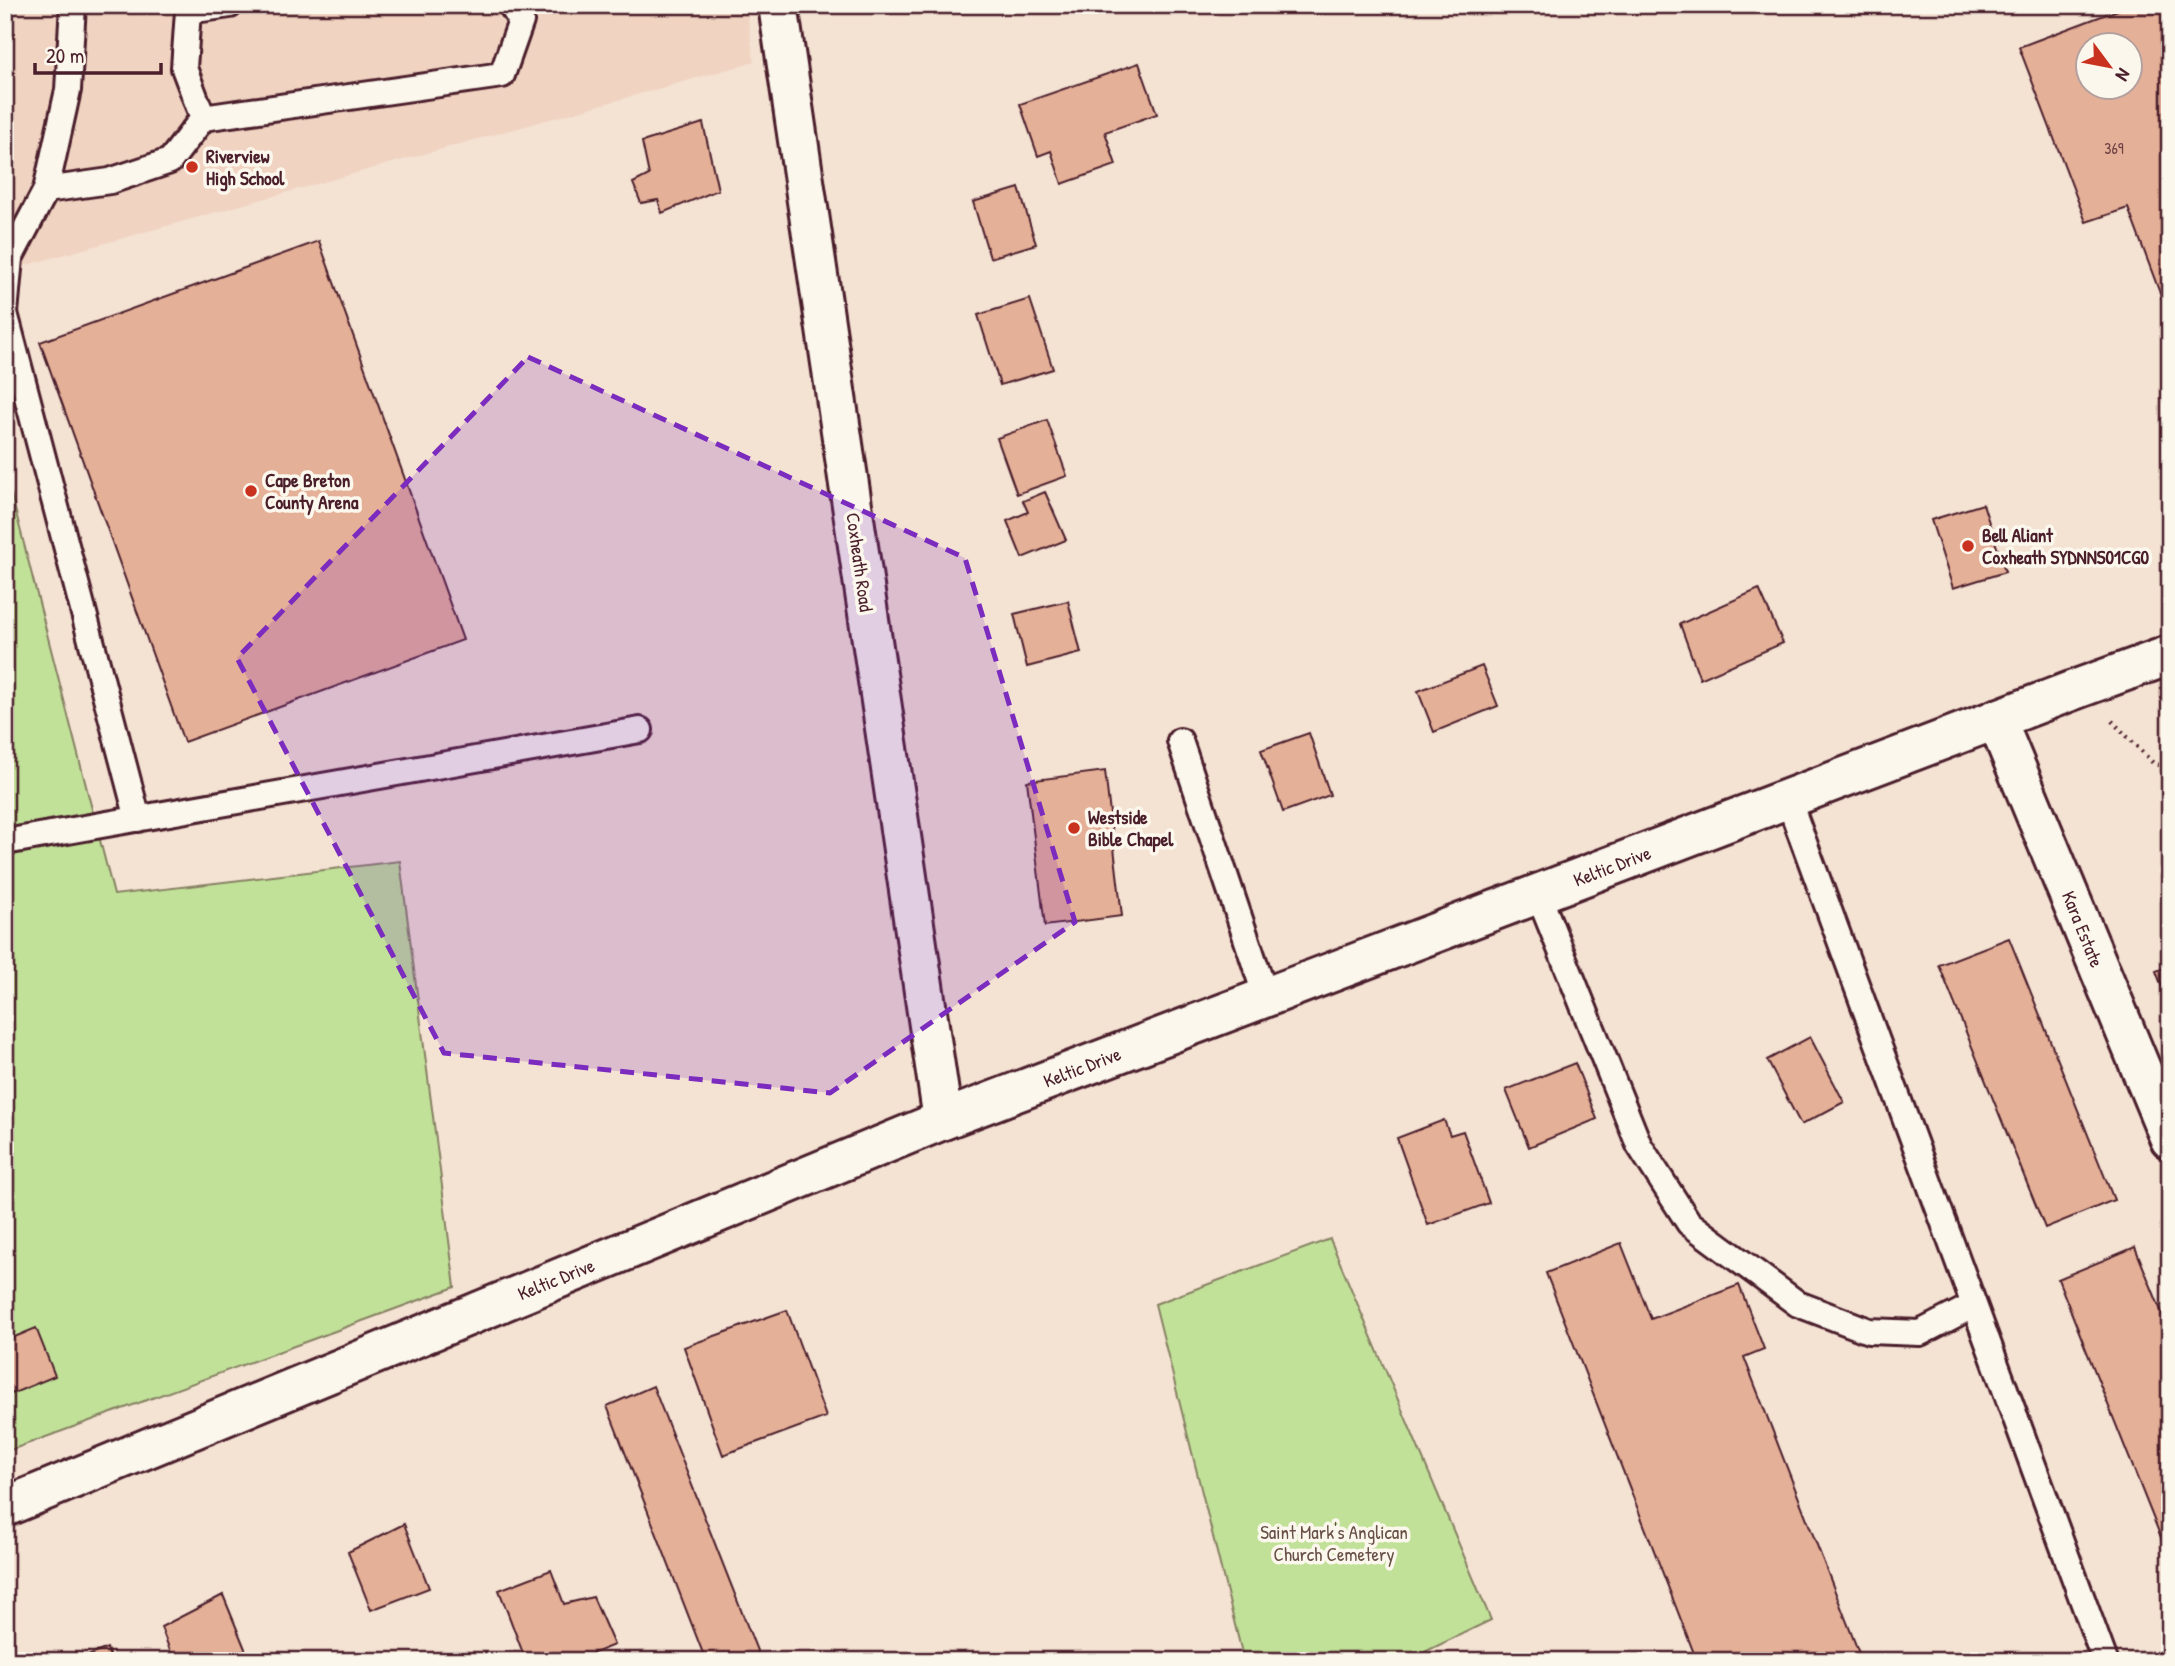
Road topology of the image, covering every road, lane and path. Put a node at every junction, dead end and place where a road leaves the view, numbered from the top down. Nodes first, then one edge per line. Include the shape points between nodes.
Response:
1 (73, 5) edge
2 (230, 5) edge
3 (511, 5) edge
4 (778, 5) edge
5 (203, 118) junction
6 (46, 190) junction
7 (2170, 655) edge
8 (2079, 688) junction
9 (1996, 719) junction
10 (639, 730) dead end
11 (1180, 741) dead end
12 (2170, 767) edge
13 (1788, 799) junction
14 (138, 819) junction
15 (5, 842) edge
16 (1538, 894) junction
17 (1266, 997) junction
18 (943, 1119) junction
19 (2170, 1139) edge
20 (1974, 1305) junction
21 (5, 1507) edge
22 (2105, 1661) edge

1 - 6 lane via 68,90
2 - 5 lane via 188,11 184,68
3 - 5 lane via 522,21 502,75
4 - 18 main road, Coxheath Road
5 - 6 lane via 170,161 110,181
6 - 14 lane via 10,258 5,313
7 - 8 main road, Keltic Drive
8 - 9 main road, Keltic Drive
8 - 12 path via 2154,764
9 - 13 main road, Keltic Drive
9 - 19 main road, Kara Estate
10 - 14 lane
11 - 17 lane
13 - 16 main road, Keltic Drive
13 - 20 lane
14 - 15 lane
16 - 17 main road, Keltic Drive
16 - 20 lane via 1639,1145 1689,1223 1798,1304 1869,1331 1920,1333
17 - 18 main road, Keltic Drive
18 - 21 main road, Keltic Drive
20 - 22 lane

